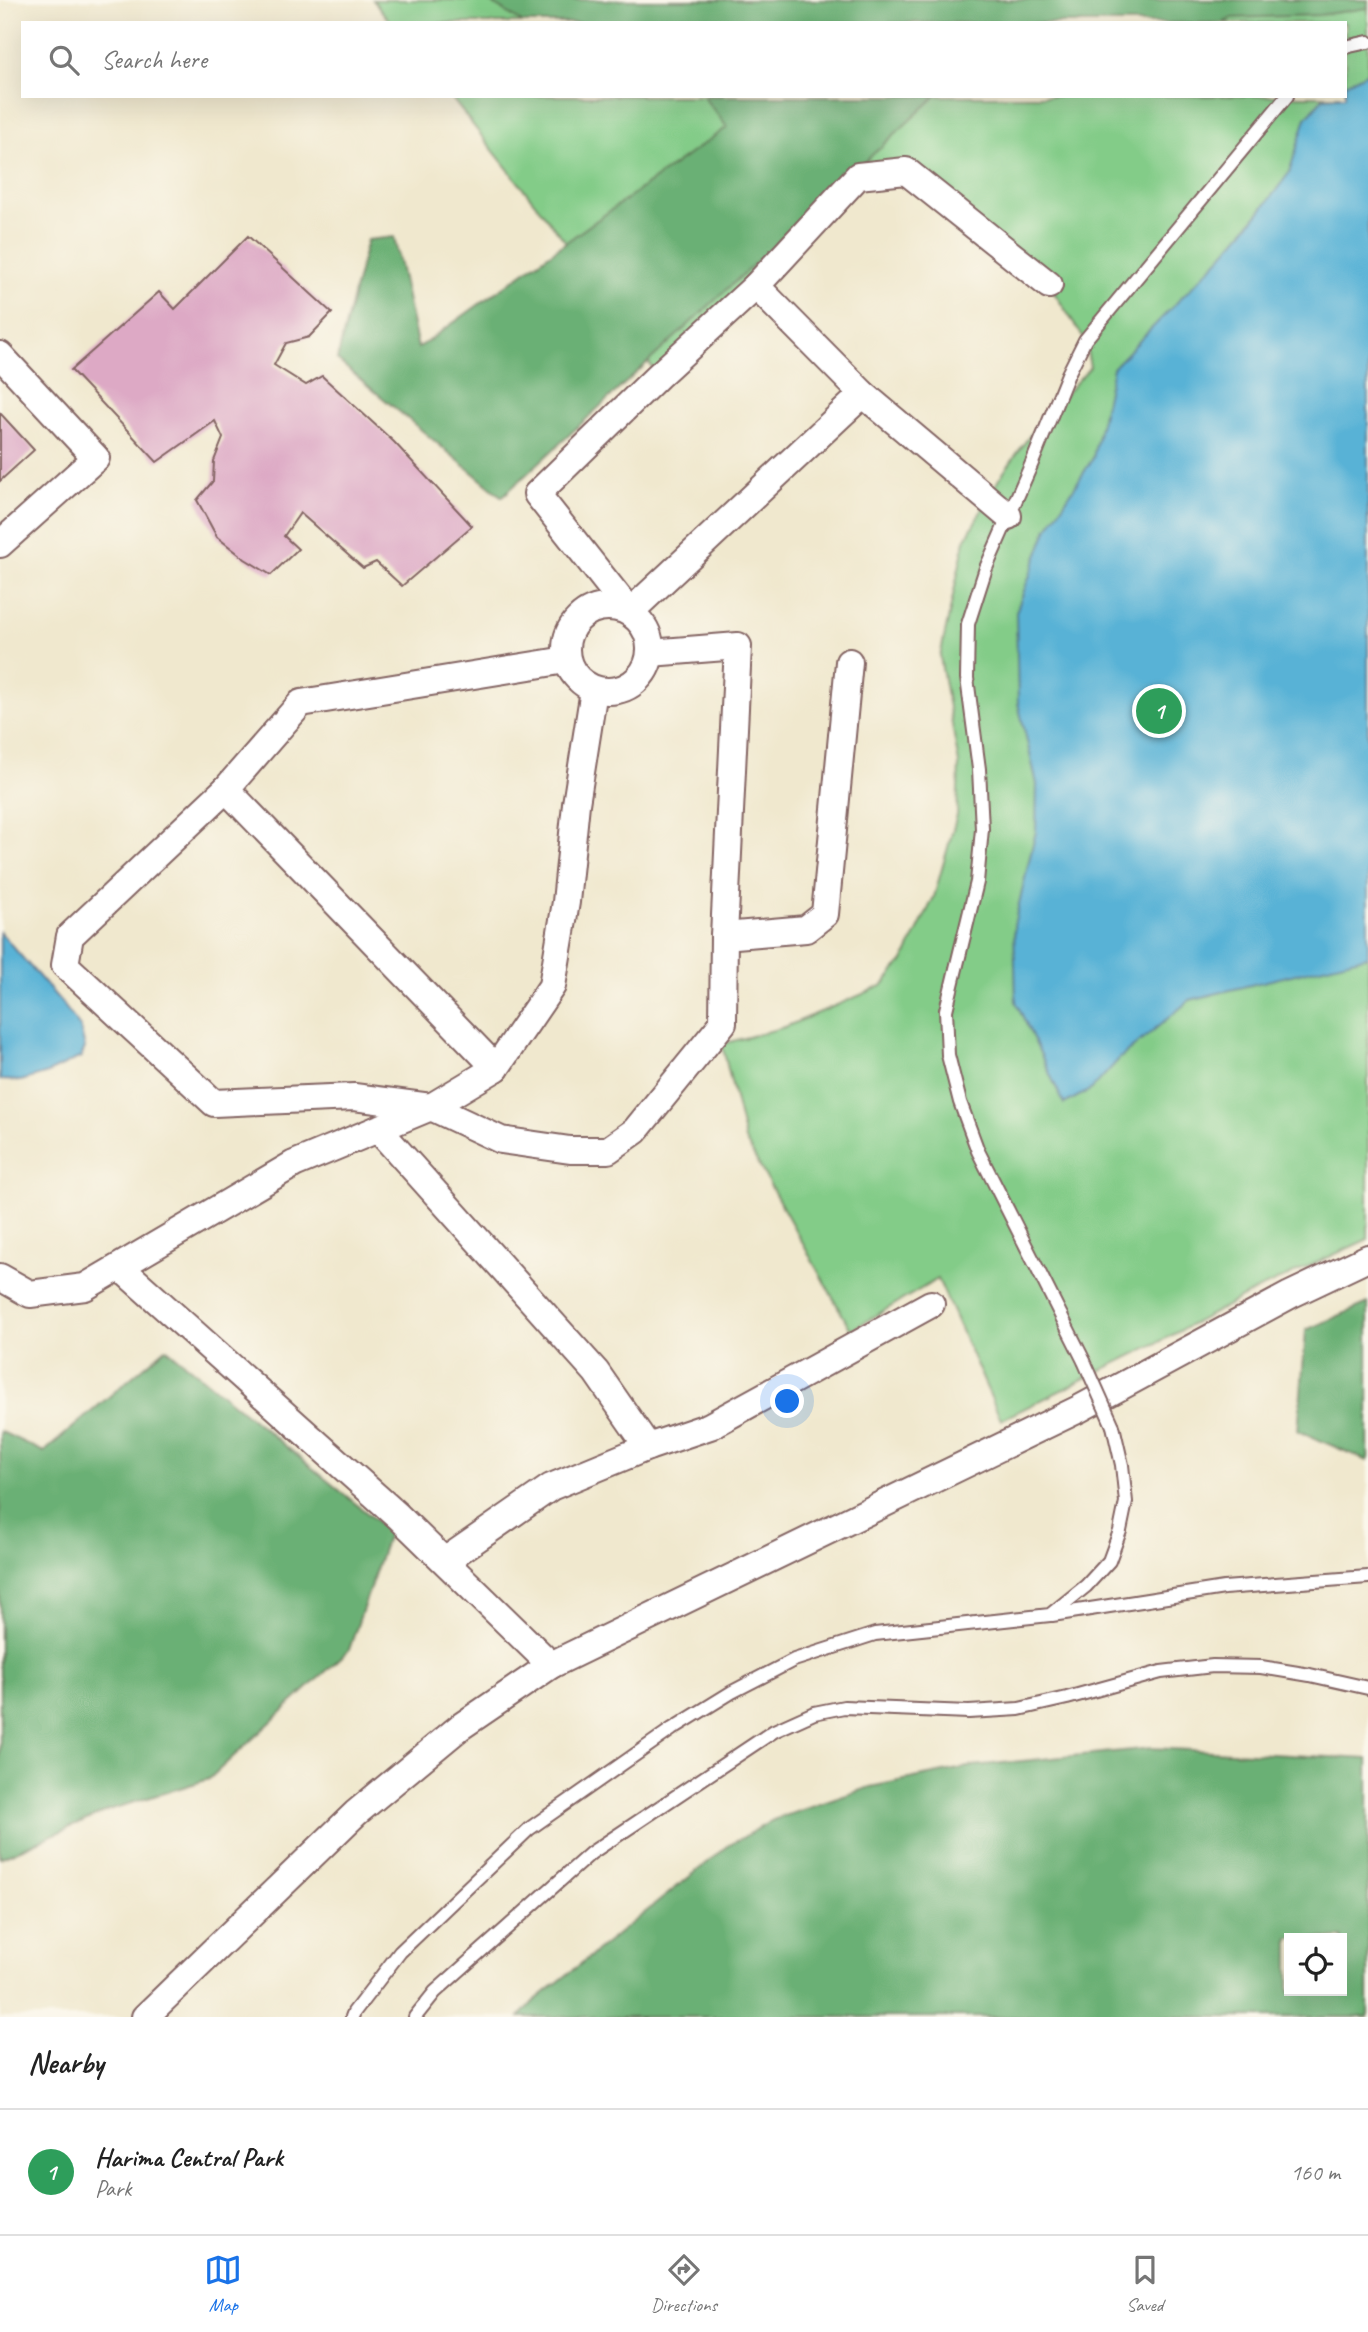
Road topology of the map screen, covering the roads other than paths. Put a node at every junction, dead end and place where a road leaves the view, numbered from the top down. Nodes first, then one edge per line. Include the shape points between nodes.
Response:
1 (1368, 42) edge
2 (1347, 47) edge
3 (1285, 98) edge
4 (1049, 285) dead end
5 (756, 286) junction
6 (0, 355) edge
7 (863, 394) junction
8 (1008, 516) junction
9 (0, 544) edge
10 (630, 612) junction
11 (650, 653) junction
12 (566, 660) junction
13 (849, 662) dead end
14 (594, 690) junction
15 (226, 789) junction
16 (724, 936) junction
17 (496, 1068) junction
18 (431, 1107) junction
19 (379, 1129) junction
20 (1368, 1258) edge
21 (121, 1268) junction
22 (0, 1277) edge
23 (931, 1304) dead end
24 (648, 1447) junction
25 (446, 1560) junction
26 (1368, 1577) edge
27 (1050, 1615) junction
28 (551, 1665) junction
29 (1368, 1688) edge
30 (145, 2017) edge
31 (352, 2017) edge
32 (415, 2017) edge

1 - 2 lane
3 - 8 lane via 1085,340
4 - 5 street via 906,171 858,176
5 - 7 street
5 - 10 street via 537,494
6 - 9 street via 96,458
7 - 8 street
7 - 10 street
8 - 27 lane, bridge via 968,624 967,678 982,829 977,882 946,1010 948,1055 978,1151 1084,1361 1113,1426 1122,1465 1126,1502 1109,1561
10 - 11 street via 646,630
10 - 12 street via 597,608 582,615 570,628
11 - 14 street via 645,671 631,685 613,692
11 - 16 street via 738,646
12 - 14 street via 576,679
12 - 15 street via 301,703
13 - 16 street via 825,914 806,929
14 - 17 street via 552,986
15 - 17 street
15 - 18 street via 70,936 65,965 214,1103 354,1097
16 - 18 street via 723,1023 635,1131 608,1150 570,1150 501,1140
17 - 18 street
18 - 19 street
19 - 21 street via 294,1164
19 - 24 street via 596,1372
20 - 28 street via 1079,1409
21 - 22 street via 85,1287 30,1294
21 - 25 street
23 - 24 street via 710,1426
24 - 25 street via 551,1488
25 - 28 street
26 - 27 lane via 1224,1588
27 - 31 lane via 875,1634 794,1660 732,1692 529,1829 400,1952
28 - 30 street via 460,1727 356,1813
29 - 32 lane via 1261,1667 1213,1666 1161,1672 1019,1709 969,1712 844,1707 814,1713 774,1731 591,1853 444,1983

